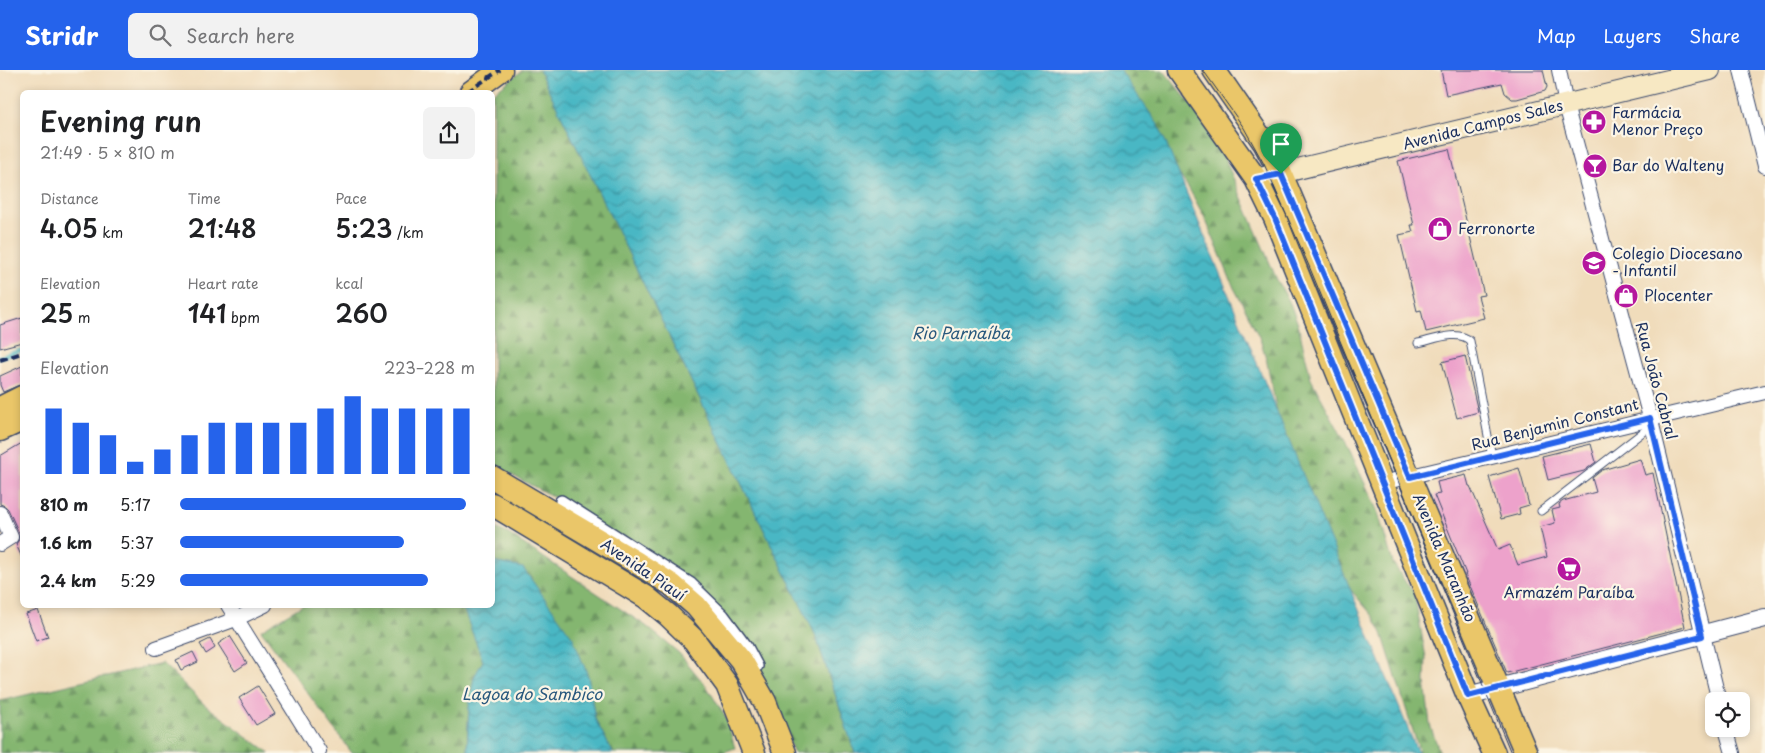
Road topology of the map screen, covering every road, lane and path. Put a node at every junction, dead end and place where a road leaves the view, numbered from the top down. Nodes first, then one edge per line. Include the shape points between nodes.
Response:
1 (501, 70) edge
2 (1179, 70) edge
3 (1214, 70) edge
4 (1559, 70) edge
5 (1710, 70) edge
6 (1742, 70) edge
7 (474, 90) edge
8 (1566, 105) junction
9 (1765, 166) edge
10 (1281, 174) junction
11 (1256, 179) junction
12 (1418, 343) dead end
13 (1765, 392) edge
14 (20, 398) edge
15 (0, 408) edge
16 (20, 421) edge
17 (1651, 422) junction
18 (0, 430) edge
19 (1492, 457) junction
20 (1410, 477) junction
21 (495, 479) edge
22 (1382, 483) junction
23 (561, 501) dead end
24 (495, 506) edge
25 (1541, 510) dead end
26 (0, 513) edge
27 (0, 544) edge
28 (230, 608) edge
29 (259, 608) edge
30 (1765, 618) edge
31 (236, 619) junction
32 (1702, 636) junction
33 (156, 648) dead end
34 (1498, 687) junction
35 (1717, 692) edge
36 (1468, 696) junction
37 (1728, 737) edge
38 (319, 751) dead end
39 (754, 753) edge
40 (785, 753) edge
41 (794, 753) edge
42 (1494, 753) edge
43 (1526, 753) edge
44 (1732, 753) edge

1 - 7 main road
2 - 11 main road, Avenida Maranhão
3 - 10 main road, Avenida Maranhão via 1265,144
4 - 8 street, Rua João Cabral
5 - 8 main road, Avenida Campos Sales
6 - 9 street
8 - 10 main road, Avenida Campos Sales
8 - 17 street, Rua João Cabral
10 - 11 main road, Avenida Campos Sales
10 - 20 main road, Avenida Maranhão
11 - 22 main road, Avenida Maranhão via 1275,218
12 - 19 lane via 1458,335 1470,341
13 - 17 street, Rua Benjamin Constant
14 - 15 main road
16 - 18 main road
17 - 19 street, Rua Benjamin Constant
17 - 25 lane
17 - 32 street, Rua João Cabral
19 - 20 street, Rua Benjamin Constant
20 - 22 street, Rua Benjamin Constant
20 - 34 main road, Avenida Maranhão
21 - 40 main road, Avenida Piauí via 637,563 696,606 741,660 765,702
22 - 36 main road, Avenida Maranhão
23 - 41 street via 691,584 723,614 747,647 768,686
24 - 39 main road, Avenida Piauí via 646,597 668,615 694,640 727,685
26 - 27 street via 11,537
28 - 31 street
29 - 31 street
30 - 32 street
31 - 33 street
31 - 38 street
32 - 34 street
32 - 35 street, Rua João Cabral
34 - 36 street
34 - 43 main road, Avenida Maranhão
36 - 42 main road, Avenida Maranhão
37 - 44 street

